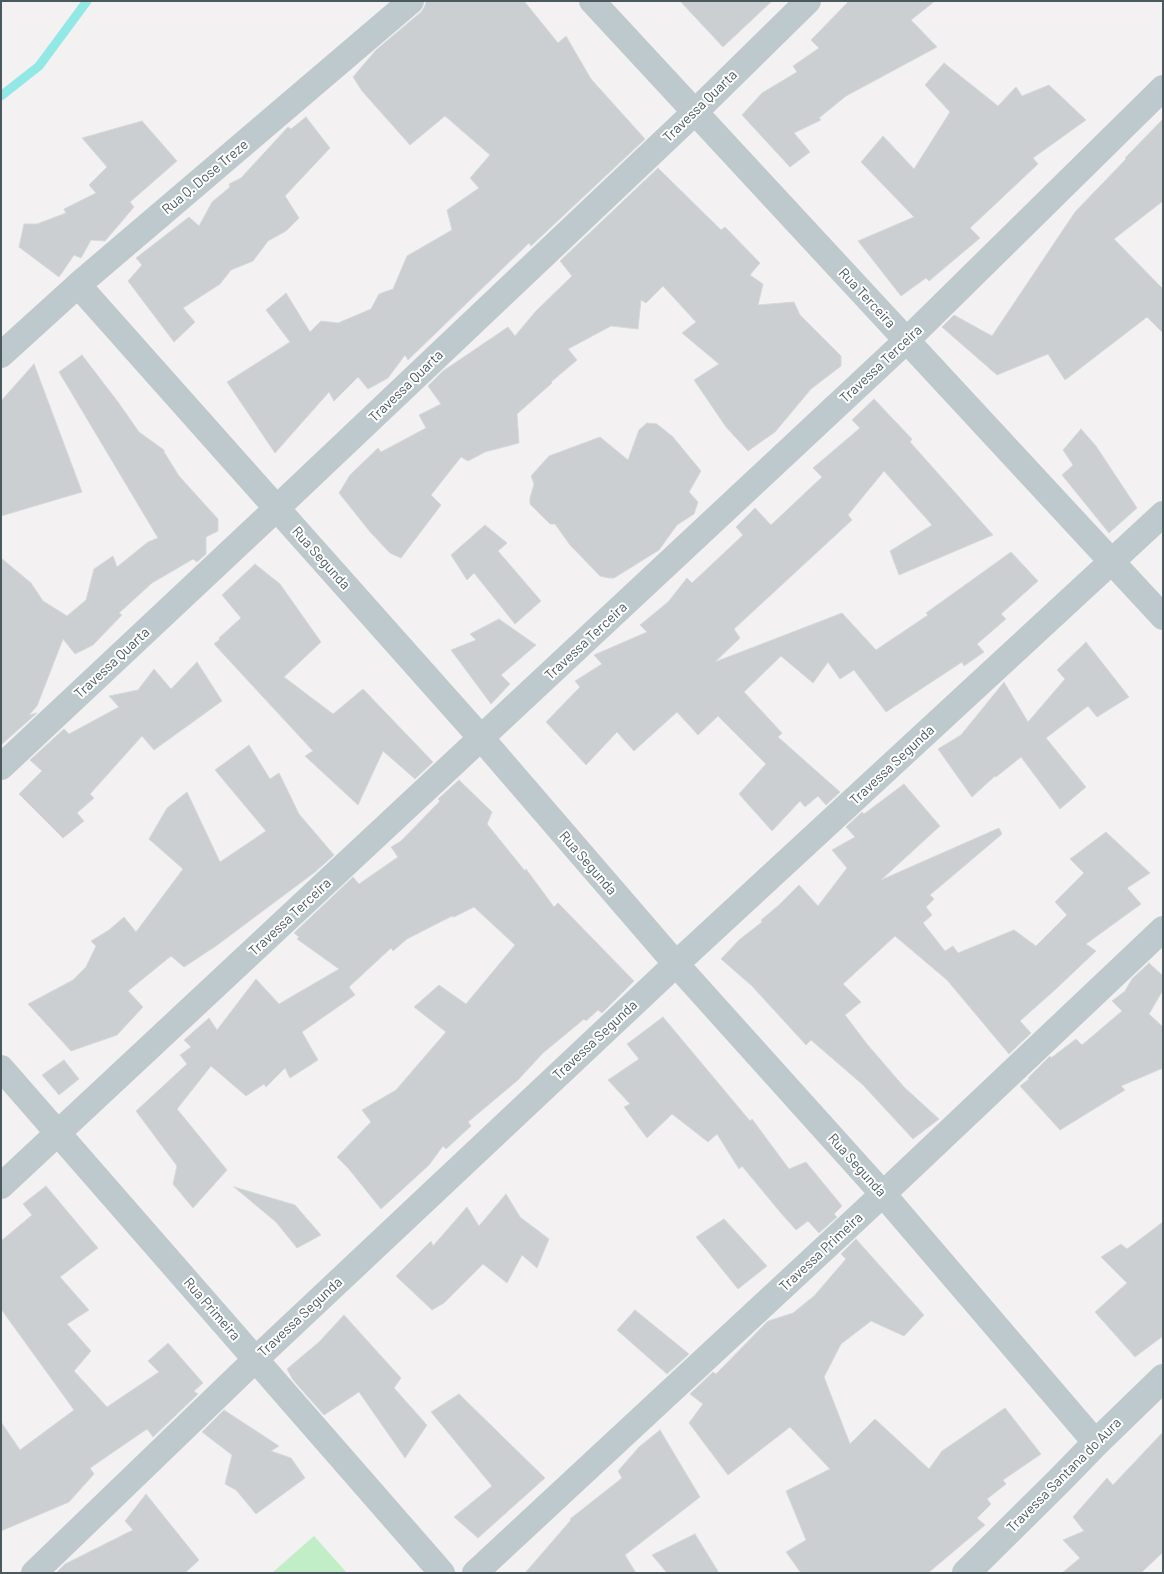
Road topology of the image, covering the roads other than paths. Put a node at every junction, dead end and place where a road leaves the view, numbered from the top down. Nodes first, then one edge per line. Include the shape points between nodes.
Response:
1 (411, 1) edge
2 (592, 1) edge
3 (808, 1) edge
4 (1163, 88) edge
5 (695, 112) junction
6 (78, 286) junction
7 (906, 340) junction
8 (1, 356) edge
9 (277, 508) junction
10 (1163, 514) edge
11 (1112, 562) junction
12 (1163, 617) edge
13 (482, 738) junction
14 (1, 767) edge
15 (1163, 929) edge
16 (676, 964) junction
17 (1, 1068) edge
18 (58, 1132) junction
19 (1, 1186) edge
20 (884, 1194) junction
21 (256, 1359) junction
22 (1163, 1378) edge
23 (1096, 1443) junction
24 (34, 1573) edge
25 (442, 1573) edge
26 (475, 1573) edge
27 (966, 1573) edge

1 - 6 street, Rua Q. Dose Treze
2 - 5 street, Rua Terceira
3 - 5 street, Travessa Quarta
4 - 7 street, Travessa Terceira
5 - 7 street, Rua Terceira
5 - 9 street, Travessa Quarta
6 - 8 street, Rua Q. Dose Treze
6 - 9 street, Rua Segunda
7 - 11 street, Rua Terceira
7 - 13 street, Travessa Terceira
9 - 13 street, Rua Segunda
9 - 14 street, Travessa Quarta
10 - 11 street, Travessa Segunda
11 - 12 street, Rua Terceira
11 - 16 street, Travessa Segunda
13 - 16 street, Rua Segunda
13 - 18 street, Travessa Terceira
15 - 20 street, Travessa Primeira
16 - 20 street, Rua Segunda
16 - 21 street, Travessa Segunda
17 - 18 street, Rua Primeira
18 - 19 street, Travessa Terceira
18 - 21 street, Rua Primeira
20 - 23 street, Rua Segunda
20 - 26 street, Travessa Primeira
21 - 24 street, Travessa Segunda
21 - 25 street, Rua Primeira
22 - 23 street, Travessa Santana do Aura
23 - 27 street, Travessa Santana do Aura

